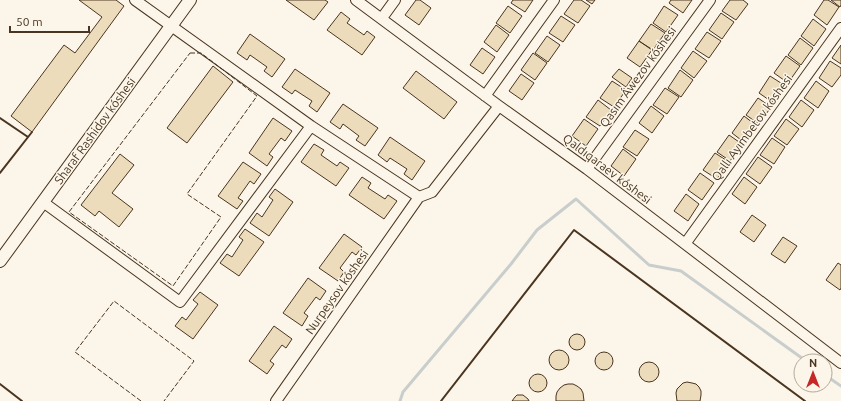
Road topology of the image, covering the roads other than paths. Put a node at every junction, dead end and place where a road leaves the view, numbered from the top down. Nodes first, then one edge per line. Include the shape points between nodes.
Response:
1 (135, 0) edge
2 (190, 0) edge
3 (356, 0) edge
4 (395, 0) edge
5 (554, 0) edge
6 (710, 0) edge
7 (382, 18) junction
8 (171, 26) junction
9 (841, 28) edge
10 (485, 96) junction
11 (499, 106) junction
12 (311, 126) junction
13 (587, 169) junction
14 (419, 197) junction
15 (43, 202) junction
16 (685, 244) junction
17 (0, 261) edge
18 (841, 363) edge
19 (276, 401) edge

1 - 8 street
2 - 8 street, Sharaf Rashidov kóshesi
3 - 7 street, Qaldıqaraev kóshesi
4 - 7 street
5 - 10 street
6 - 13 street, Qasım Áwezov kóshesi
7 - 10 street, Qaldıqaraev kóshesi
8 - 12 street
8 - 15 street, Sharaf Rashidov kóshesi
9 - 16 street, Qallı Ayımbetov kóshesi
10 - 11 street, Qaldıqaraev kóshesi
11 - 13 street, Qaldıqaraev kóshesi
11 - 14 street, Nurpeysov kóshesi via 432,192
12 - 14 street
12 - 15 street via 180,302
13 - 16 street, Qaldıqaraev kóshesi
14 - 19 street, Nurpeysov kóshesi
15 - 17 street, Sharaf Rashidov kóshesi
16 - 18 street, Qaldıqaraev kóshesi

